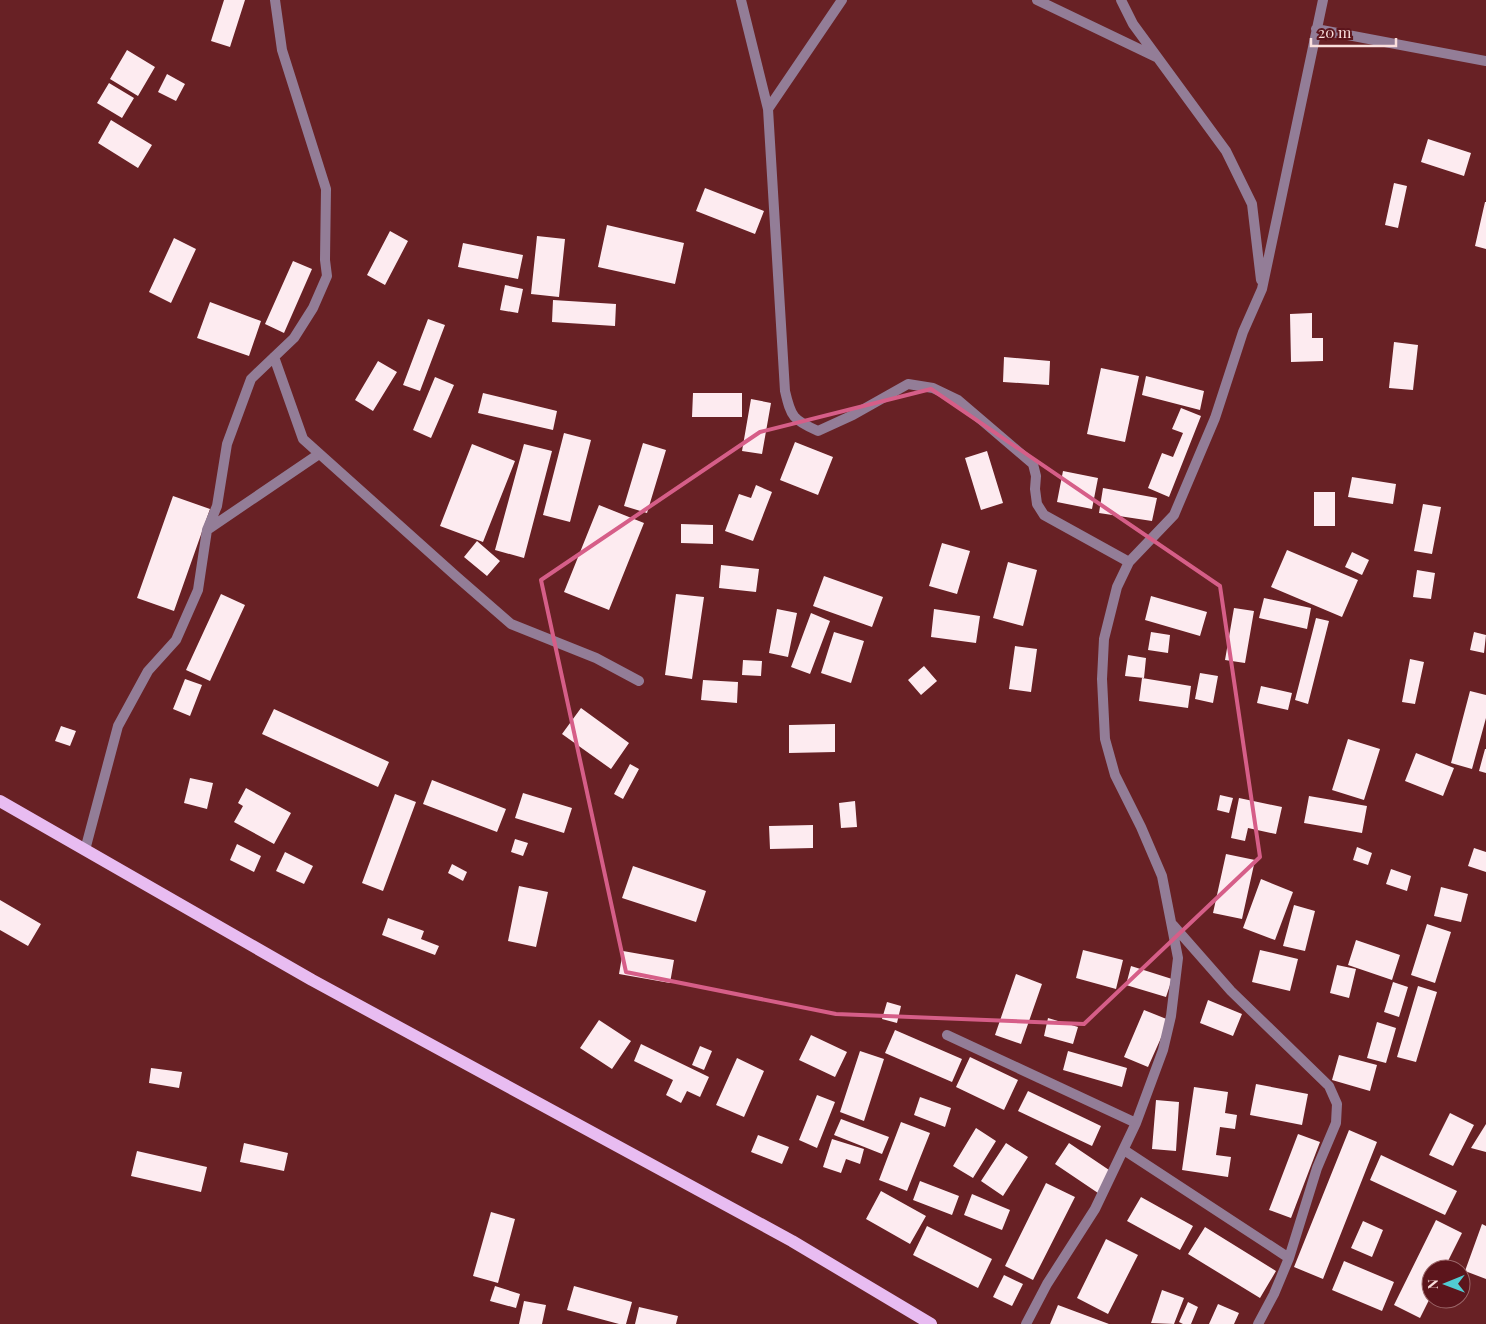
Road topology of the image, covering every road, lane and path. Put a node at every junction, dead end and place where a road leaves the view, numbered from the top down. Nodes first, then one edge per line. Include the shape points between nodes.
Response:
1 (275, 0) edge
2 (741, 0) edge
3 (842, 0) edge
4 (1037, 0) edge
5 (1121, 0) edge
6 (1323, 0) edge
7 (1316, 29) junction
8 (1157, 57) junction
9 (1486, 60) edge
10 (768, 109) junction
11 (1262, 289) junction
12 (274, 357) junction
13 (320, 454) junction
14 (207, 530) junction
15 (1129, 562) junction
16 (639, 681) dead end
17 (0, 801) edge
18 (85, 850) junction
19 (1172, 925) junction
20 (947, 1035) dead end
21 (1136, 1123) junction
22 (1124, 1150) junction
23 (1289, 1258) junction
24 (932, 1324) edge
25 (1026, 1324) edge
26 (1258, 1324) edge

1 - 12 street via 282,50 326,190 327,276 313,308 294,338
2 - 10 street
3 - 10 street
4 - 8 street
5 - 8 street via 1133,24
6 - 7 street
7 - 9 street
7 - 11 street
8 - 11 street via 1226,151 1252,204
10 - 15 street via 785,391 790,413 802,424 818,431 908,384 933,388 958,400 1033,464 1037,504 1044,515
11 - 15 street via 1243,332 1215,418 1174,515
12 - 13 street via 303,438
12 - 14 street via 251,379 227,444 217,506
13 - 14 street
13 - 16 street via 511,624 596,658
14 - 18 street via 198,590 176,640 148,671 118,726
15 - 19 street via 1117,588 1104,639 1105,739 1115,775 1162,876
17 - 18 main road
18 - 24 main road via 312,980 792,1241
19 - 21 street via 1178,958 1171,1016 1163,1050
19 - 23 street via 1231,991 1329,1086 1337,1104 1336,1124 1317,1168
20 - 21 street
21 - 22 street
22 - 23 street
22 - 25 street via 1095,1209 1047,1284
23 - 26 street

